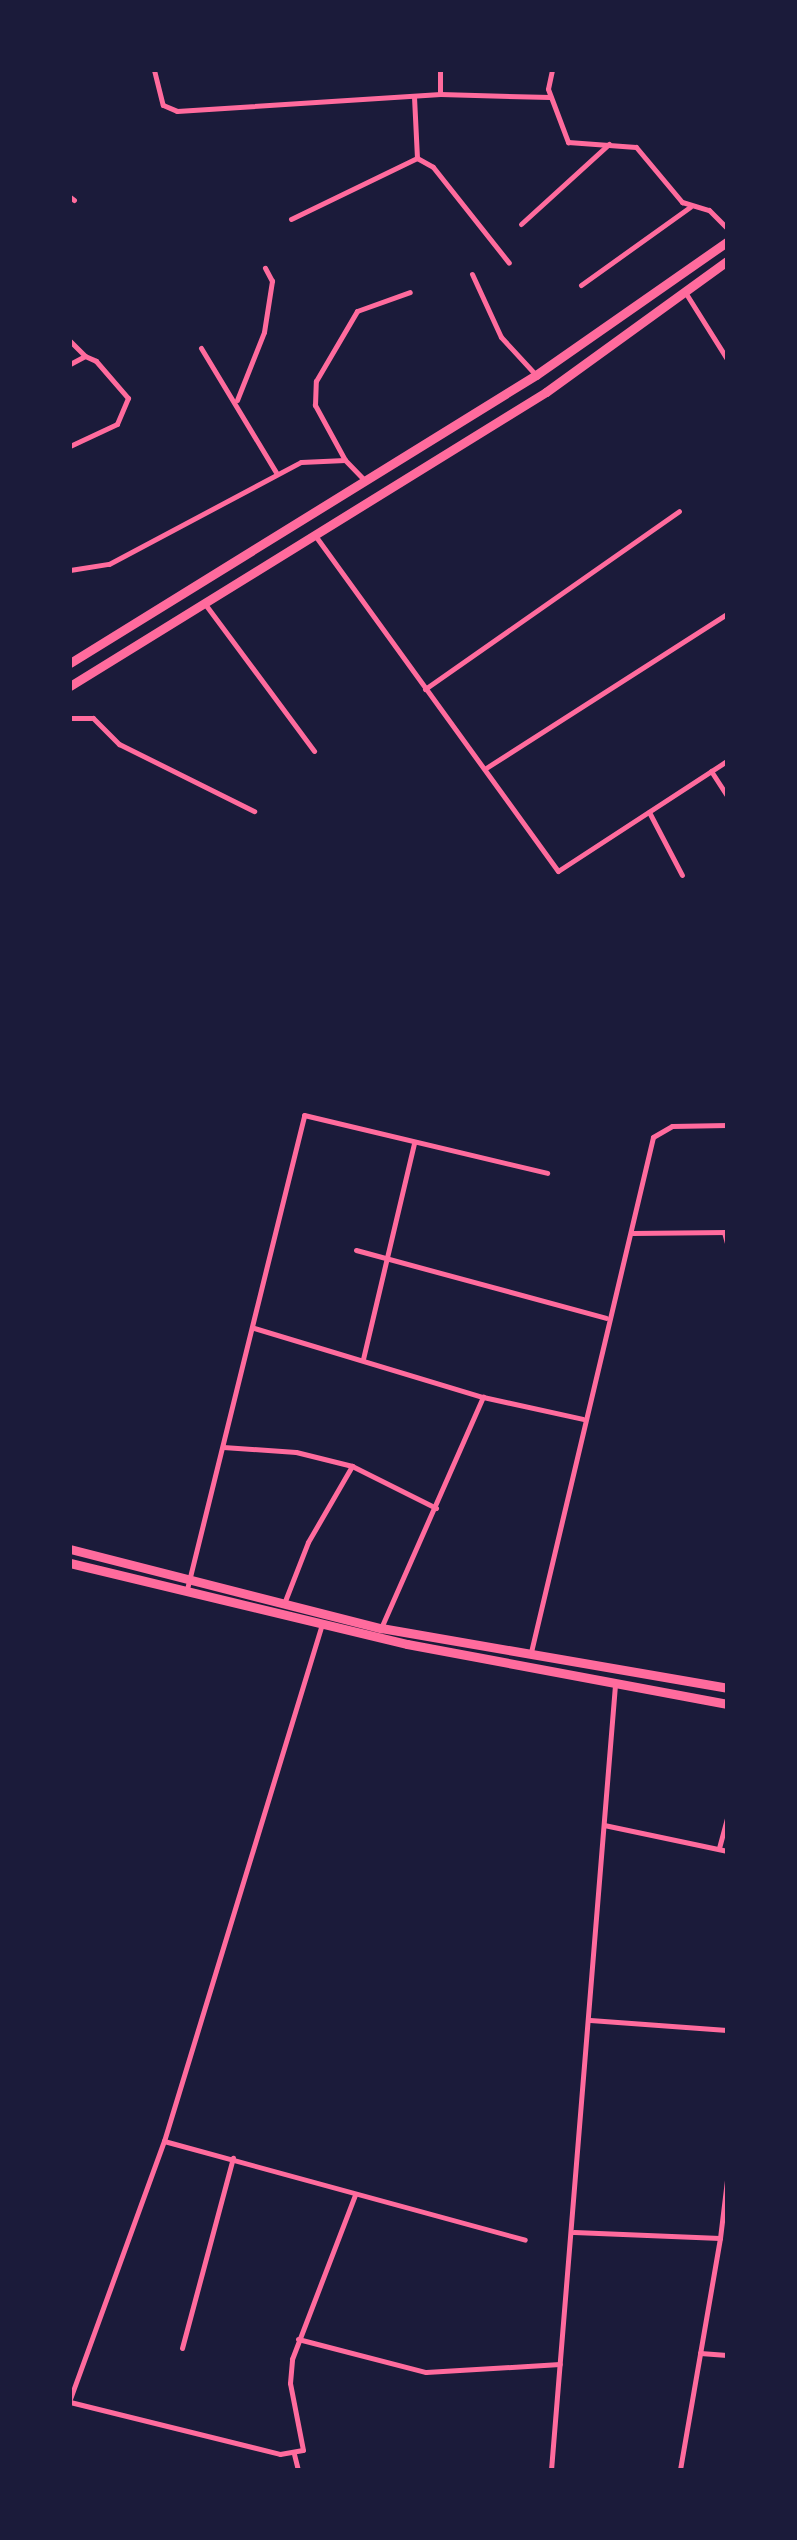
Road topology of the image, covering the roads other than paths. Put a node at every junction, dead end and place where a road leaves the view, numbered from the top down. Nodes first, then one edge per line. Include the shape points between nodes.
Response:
1 (154, 70) edge
2 (440, 70) edge
3 (552, 70) edge
4 (440, 94) junction
5 (414, 96) junction
6 (550, 97) junction
7 (612, 142) junction
8 (417, 158) junction
9 (690, 207) junction
10 (291, 219) dead end
11 (521, 224) dead end
12 (727, 228) edge
13 (727, 242) edge
14 (727, 261) edge
15 (508, 263) dead end
16 (265, 268) dead end
17 (472, 274) dead end
18 (581, 284) dead end
19 (410, 292) dead end
20 (686, 292) junction
21 (70, 341) edge
22 (201, 348) dead end
23 (84, 356) junction
24 (727, 359) edge
25 (70, 364) edge
26 (536, 375) junction
27 (237, 400) junction
28 (70, 446) edge
29 (344, 460) junction
30 (277, 474) junction
31 (366, 482) junction
32 (678, 511) dead end
33 (314, 534) junction
34 (70, 570) edge
35 (205, 604) junction
36 (727, 614) edge
37 (70, 663) edge
38 (70, 686) edge
39 (425, 689) junction
40 (70, 718) edge
41 (314, 751) dead end
42 (727, 761) edge
43 (486, 768) junction
44 (711, 771) junction
45 (727, 796) edge
46 (254, 811) dead end
47 (649, 812) junction
48 (682, 875) dead end
49 (727, 1125) edge
50 (414, 1143) junction
51 (547, 1173) dead end
52 (726, 1232) edge
53 (632, 1233) junction
54 (727, 1242) edge
55 (356, 1250) dead end
56 (386, 1256) junction
57 (606, 1318) junction
58 (254, 1328) junction
59 (363, 1360) junction
60 (483, 1397) junction
61 (584, 1419) junction
62 (223, 1447) junction
63 (352, 1466) junction
64 (436, 1508) junction
65 (70, 1549) edge
66 (70, 1563) edge
67 (188, 1584) junction
68 (285, 1603) junction
69 (322, 1624) junction
70 (381, 1628) junction
71 (530, 1655) junction
72 (616, 1684) junction
73 (727, 1688) edge
74 (727, 1704) edge
75 (727, 1818) edge
76 (604, 1825) junction
77 (719, 1848) junction
78 (727, 1851) edge
79 (590, 2020) junction
80 (727, 2030) edge
81 (164, 2141) junction
82 (234, 2158) junction
83 (727, 2180) edge
84 (355, 2196) junction
85 (572, 2232) junction
86 (720, 2238) junction
87 (525, 2240) dead end
88 (298, 2339) junction
89 (182, 2348) dead end
90 (700, 2353) junction
91 (727, 2355) edge
92 (560, 2364) junction
93 (70, 2400) edge
94 (294, 2454) junction
95 (298, 2470) edge
96 (551, 2470) edge
97 (680, 2470) edge

1 - 5 street via 169,110
2 - 4 street
3 - 6 street
4 - 5 street
4 - 6 street
5 - 8 street
6 - 7 street via 568,142
7 - 9 street via 636,147
7 - 11 street
8 - 10 street
8 - 15 street via 433,167
9 - 12 street via 709,210
9 - 18 street
13 - 26 highway
14 - 20 highway
16 - 27 street via 272,293 264,332
17 - 26 street via 501,338
19 - 29 street via 357,311 316,382 315,405
20 - 24 street
20 - 33 highway via 546,392
21 - 23 street
22 - 27 street
23 - 25 street
23 - 28 street via 119,384 127,412 117,424
26 - 31 highway
27 - 30 street
29 - 30 street via 301,462
29 - 31 street
30 - 34 street via 109,564
31 - 37 highway
32 - 39 street
33 - 35 highway
33 - 39 street
35 - 38 highway
35 - 41 street
36 - 43 street
39 - 43 street
40 - 46 street via 92,718 119,744
42 - 44 street
43 - 47 street via 558,870
44 - 45 street
44 - 47 street
47 - 48 street
49 - 53 street via 672,1126 653,1137
50 - 51 street
50 - 56 street
50 - 58 street via 304,1115
52 - 53 street
52 - 54 street
53 - 57 street
55 - 56 street
56 - 57 street
56 - 59 street
57 - 61 street
58 - 59 street
58 - 62 street
59 - 60 street
60 - 61 street
60 - 64 street
61 - 71 street
62 - 63 street via 296,1452
62 - 67 street
63 - 64 street
63 - 68 street via 308,1542
64 - 70 street
65 - 67 highway
66 - 67 highway
67 - 68 highway
67 - 69 highway
68 - 70 highway
69 - 72 highway
69 - 81 street
70 - 71 highway
71 - 73 highway
72 - 74 highway
72 - 76 street
75 - 77 street
76 - 77 street
76 - 79 street
77 - 78 street
79 - 80 street
79 - 85 street
81 - 82 street
81 - 93 street
82 - 84 street
82 - 89 street
83 - 86 street
84 - 87 street
84 - 88 street
85 - 86 street
85 - 92 street
86 - 90 street
88 - 92 street via 426,2372
88 - 94 street via 290,2383 303,2450
90 - 91 street
90 - 97 street
92 - 96 street
93 - 94 street
94 - 95 street

